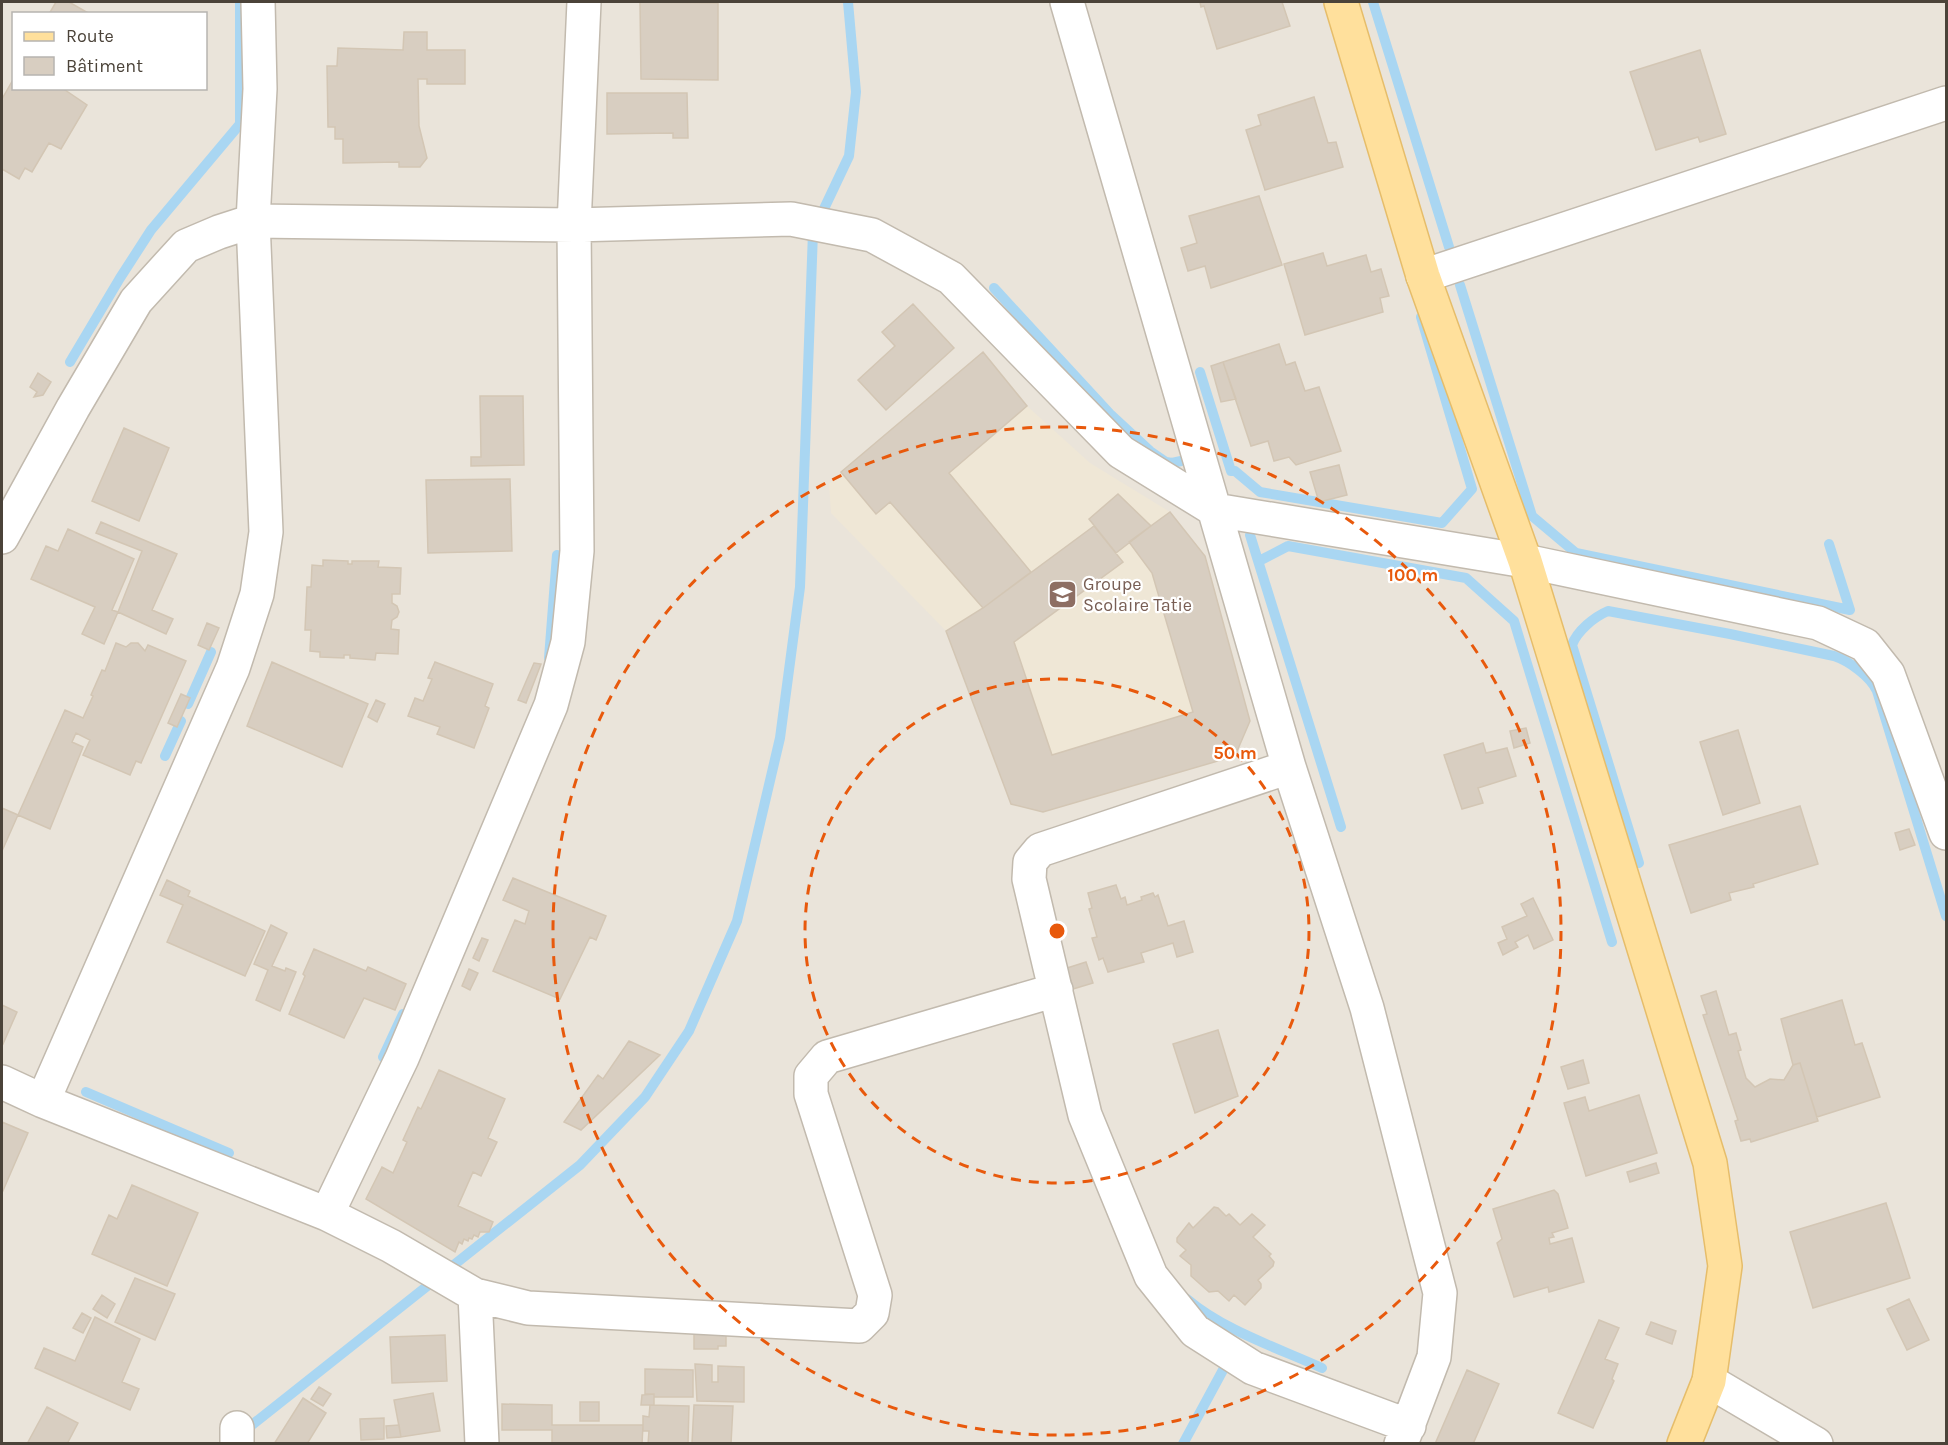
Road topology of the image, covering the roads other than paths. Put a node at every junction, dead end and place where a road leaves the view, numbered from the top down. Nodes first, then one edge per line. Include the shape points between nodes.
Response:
1 (258, 2) edge
2 (584, 2) edge
3 (1067, 2) edge
4 (1341, 2) edge
5 (1947, 103) edge
6 (253, 221) junction
7 (574, 225) junction
8 (1423, 276) junction
9 (1215, 510) junction
10 (2, 537) edge
11 (1525, 561) junction
12 (1289, 767) junction
13 (1935, 770) edge
14 (1947, 833) edge
15 (1056, 990) junction
16 (2, 1082) edge
17 (43, 1101) junction
18 (327, 1214) junction
19 (475, 1295) junction
20 (1709, 1381) junction
21 (1405, 1435) edge
22 (482, 1443) edge
23 (1684, 1443) edge
24 (1816, 1443) edge

1 - 6 street via 260,89
2 - 7 street
3 - 9 street
4 - 8 main road
5 - 8 street
6 - 7 street
6 - 10 street via 186,246 136,301
6 - 17 street via 266,532 257,594 233,668
7 - 9 street via 791,219 872,235 951,278 1121,452
7 - 18 street via 577,551 568,642 546,716 402,1058
8 - 11 main road
9 - 11 street
9 - 12 street
11 - 13 street via 1818,623 1865,645 1888,674
11 - 20 main road via 1710,1163 1725,1266
12 - 15 street via 1040,850 1030,862 1029,879
12 - 21 street via 1367,1008 1440,1293 1434,1357
13 - 14 street
15 - 19 street via 826,1057 811,1076 811,1094 874,1295 872,1313 859,1326 528,1308
15 - 21 street via 1085,1115 1151,1276 1194,1331 1253,1368
16 - 17 street
17 - 18 street
18 - 19 street
19 - 22 street
20 - 23 main road
20 - 24 street

